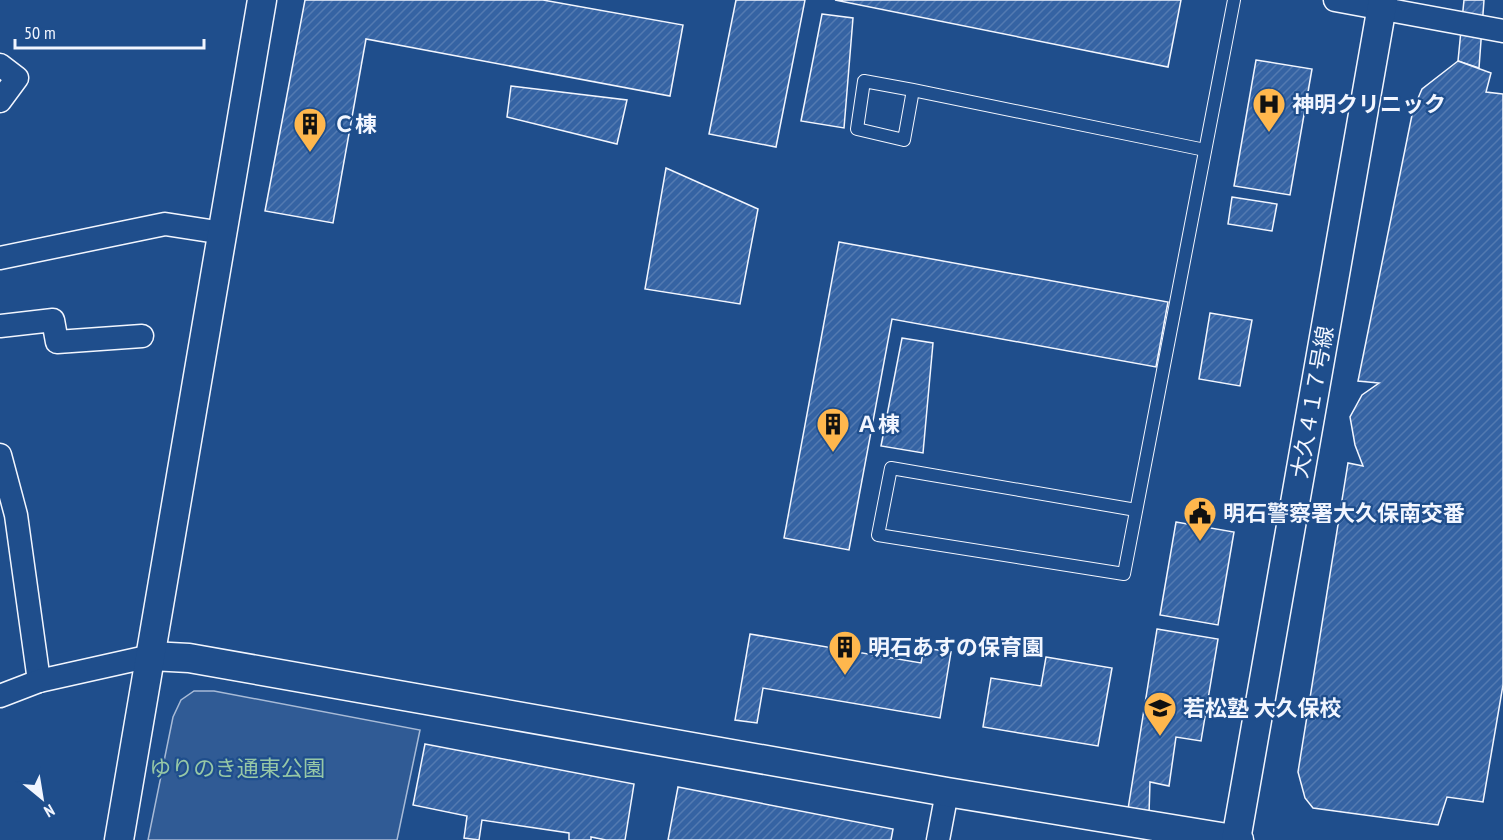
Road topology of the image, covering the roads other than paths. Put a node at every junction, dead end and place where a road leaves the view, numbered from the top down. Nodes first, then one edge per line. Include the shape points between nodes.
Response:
1 (262, 0) edge
2 (1234, 0) edge
3 (1335, 0) edge
4 (1382, 4) edge
5 (1503, 31) edge
6 (0, 65) edge
7 (913, 90) junction
8 (0, 101) edge
9 (1205, 150) junction
10 (223, 233) junction
11 (0, 258) edge
12 (0, 326) edge
13 (142, 336) dead end
14 (0, 455) edge
15 (1136, 510) junction
16 (151, 656) junction
17 (39, 681) junction
18 (0, 696) edge
19 (948, 792) junction
20 (119, 840) edge
21 (938, 840) edge
22 (1237, 840) edge

1 - 10 street
2 - 9 lane
3 - 4 street
4 - 5 street
4 - 22 street, 大久４１７号線
6 - 8 street via 17,78
7 - 7 lane via 864,81 857,129 904,140
7 - 9 lane
9 - 15 lane
10 - 11 street via 165,224
10 - 16 street
12 - 13 street via 53,320 57,342
14 - 17 street via 16,514
15 - 15 lane via 1124,574 878,535 891,468
16 - 17 street
16 - 19 street via 200,660
16 - 20 street
17 - 18 street
19 - 21 street
19 - 22 street

